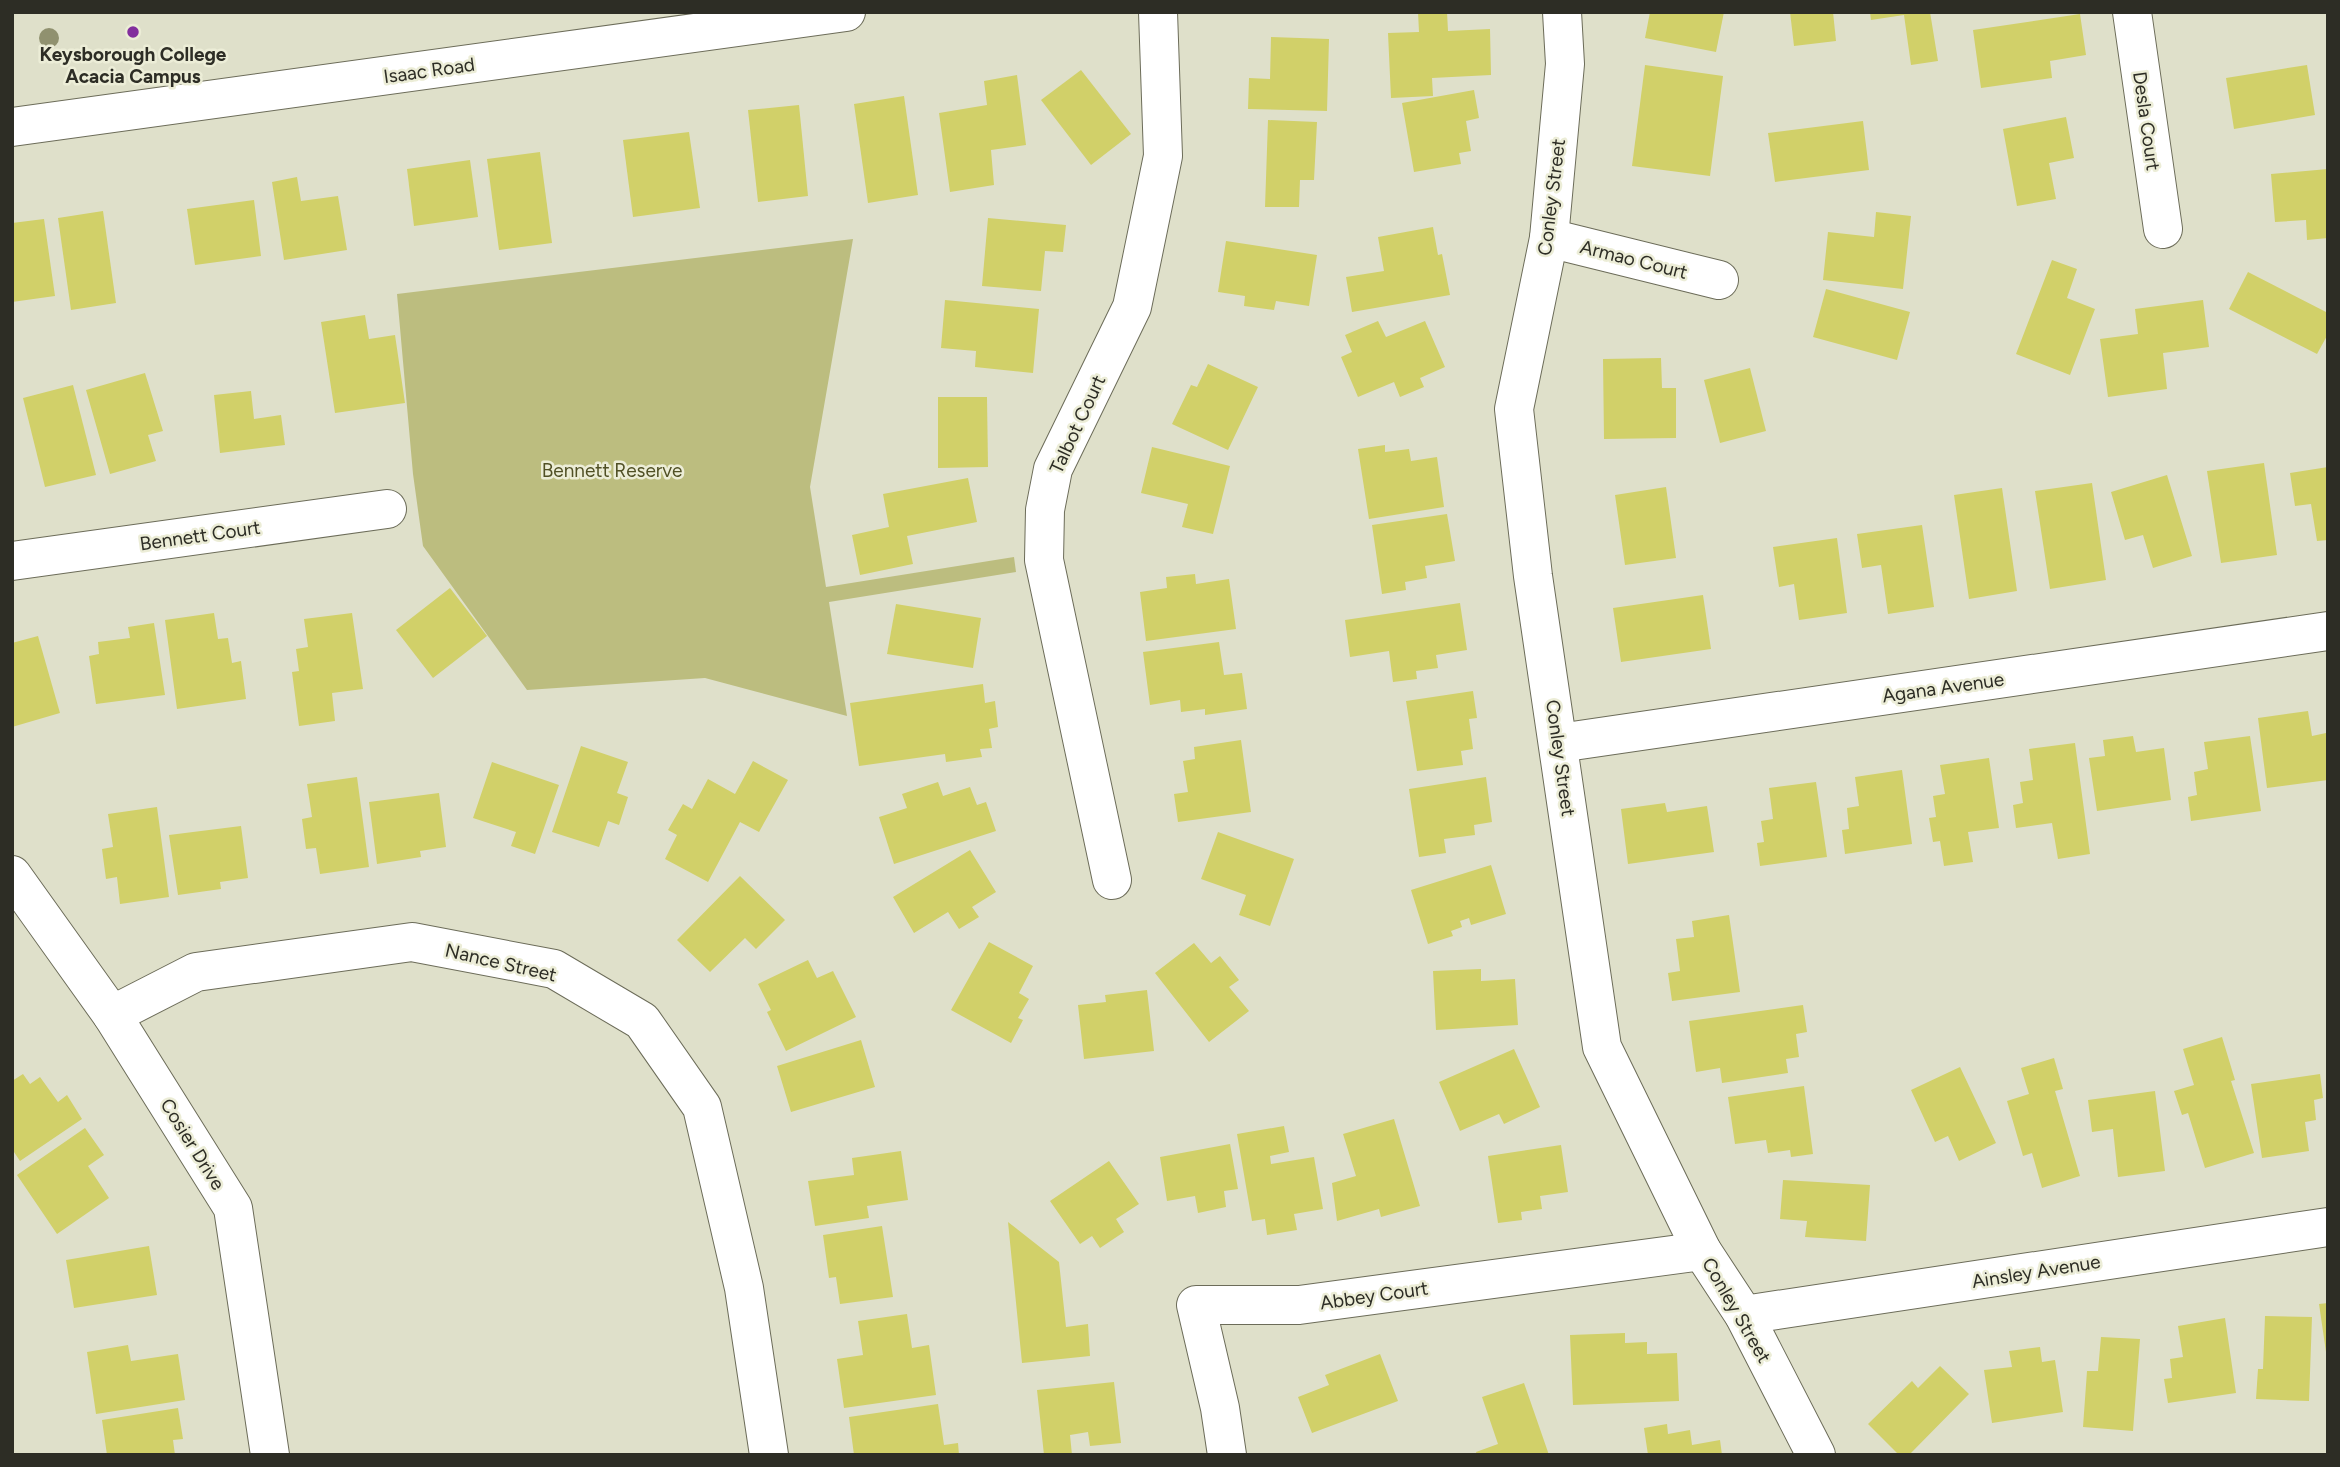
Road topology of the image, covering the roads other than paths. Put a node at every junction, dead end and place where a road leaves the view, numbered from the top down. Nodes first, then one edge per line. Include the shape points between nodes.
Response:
1 (846, 12) edge
2 (1158, 12) edge
3 (1562, 12) edge
4 (2132, 12) edge
5 (12, 127) edge
6 (2162, 229) dead end
7 (1549, 238) junction
8 (1719, 280) dead end
9 (387, 509) dead end
10 (12, 561) edge
11 (2328, 631) edge
12 (1559, 743) junction
13 (12, 875) edge
14 (1112, 880) dead end
15 (112, 1015) junction
16 (2328, 1227) edge
17 (1702, 1251) junction
18 (1744, 1315) junction
19 (270, 1455) edge
20 (769, 1455) edge
21 (1227, 1455) edge
22 (1816, 1455) edge

1 - 5 street, Isaac Road
2 - 14 street, Talbot Court via 1163,156 1132,307 1053,469 1045,510 1044,560
3 - 7 street, Conley Street via 1565,64
4 - 6 street, Desla Court
7 - 8 street, Armao Court
7 - 12 street, Conley Street via 1514,409
9 - 10 street, Bennett Court
11 - 12 street, Agana Avenue
12 - 17 street, Conley Street via 1602,1047
13 - 15 street, Cosier Drive
15 - 19 street, Cosier Drive via 233,1208
15 - 20 street, Nance Street via 196,972 412,942 554,970 642,1021 702,1107 744,1288
16 - 18 street, Ainsley Avenue
17 - 18 street, Conley Street
17 - 21 street, Abbey Court via 1299,1305 1196,1305
18 - 22 street, Conley Street

